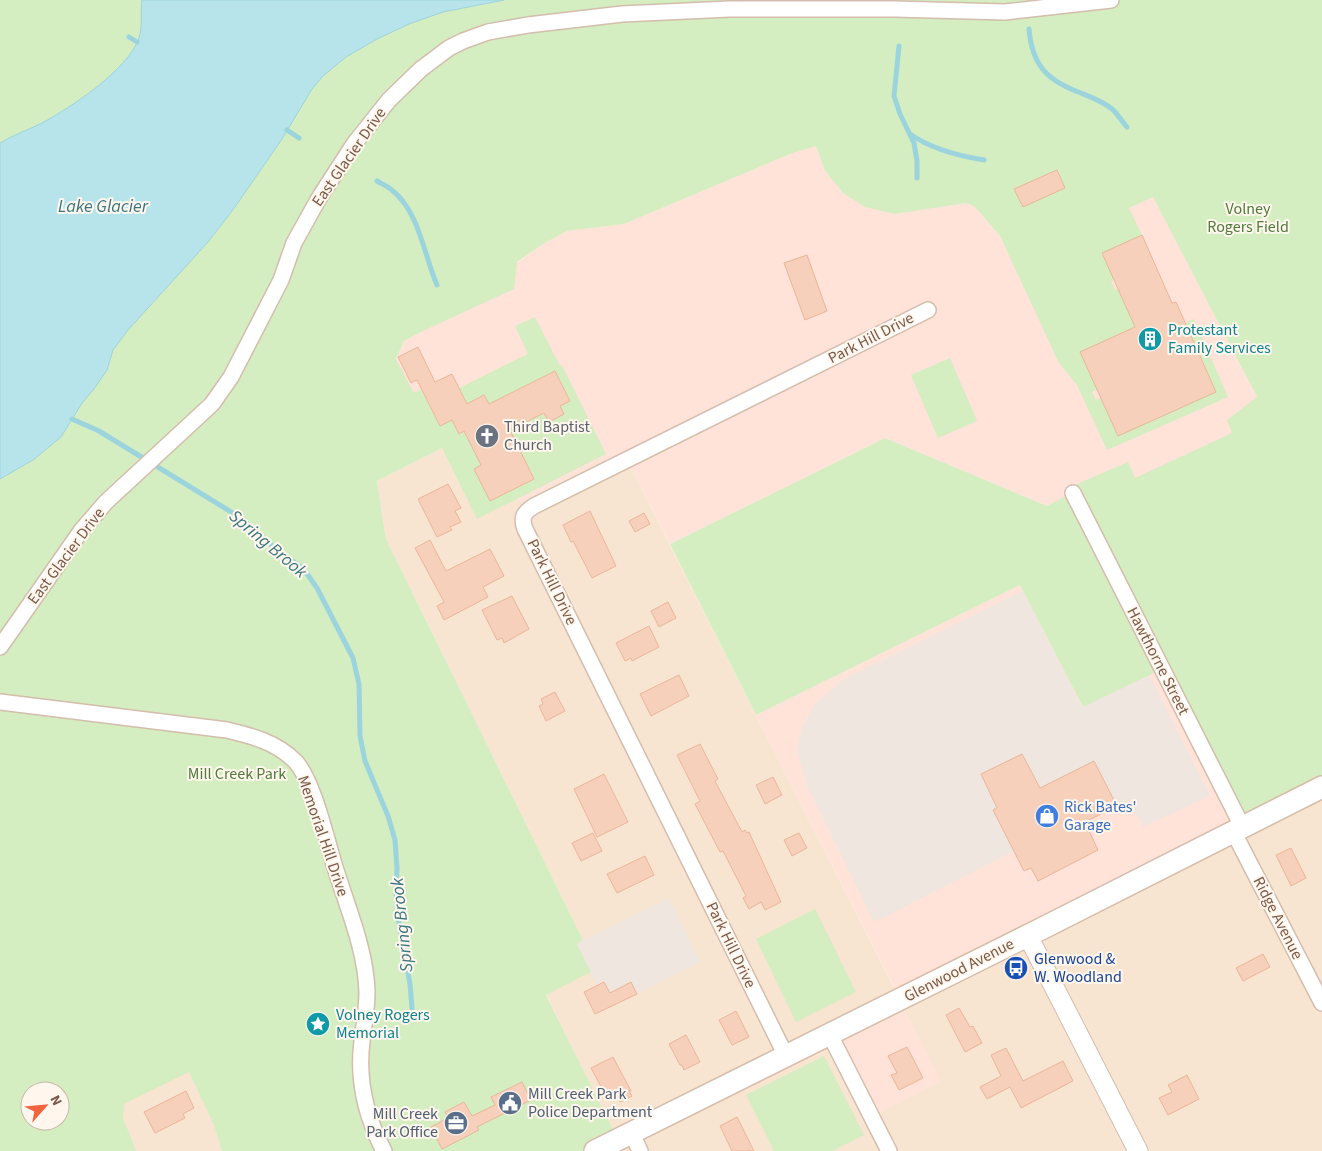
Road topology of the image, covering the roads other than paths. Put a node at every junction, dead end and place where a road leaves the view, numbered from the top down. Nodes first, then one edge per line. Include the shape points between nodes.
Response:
1 (1111, 0) edge
2 (928, 310) dead end
3 (1073, 493) dead end
4 (0, 647) edge
5 (0, 702) edge
6 (1322, 787) edge
7 (1239, 830) junction
8 (1028, 936) junction
9 (1322, 1003) edge
10 (830, 1035) junction
11 (786, 1056) junction
12 (636, 1142) edge
13 (384, 1151) edge
14 (595, 1151) edge
15 (889, 1151) edge
16 (1138, 1151) edge

1 - 4 street, East Glacier Drive via 1005,12 895,9 655,12 528,25 464,40 421,69 389,100 354,144 319,198 231,377 212,404 106,502 81,531
2 - 11 street, Park Hill Drive via 534,506 523,516 525,529
3 - 7 street, Hawthorne Street
5 - 13 street, Memorial Hill Drive via 227,730 255,736 275,745 295,761 314,799 363,958 367,1010 360,1065 363,1093 369,1118
6 - 7 main road, Glenwood Avenue
7 - 8 main road, Glenwood Avenue
7 - 9 street, Ridge Avenue
8 - 10 main road, Glenwood Avenue
8 - 16 street
10 - 11 main road, Glenwood Avenue
10 - 15 street
11 - 12 main road, Glenwood Avenue
12 - 14 main road, Glenwood Avenue

